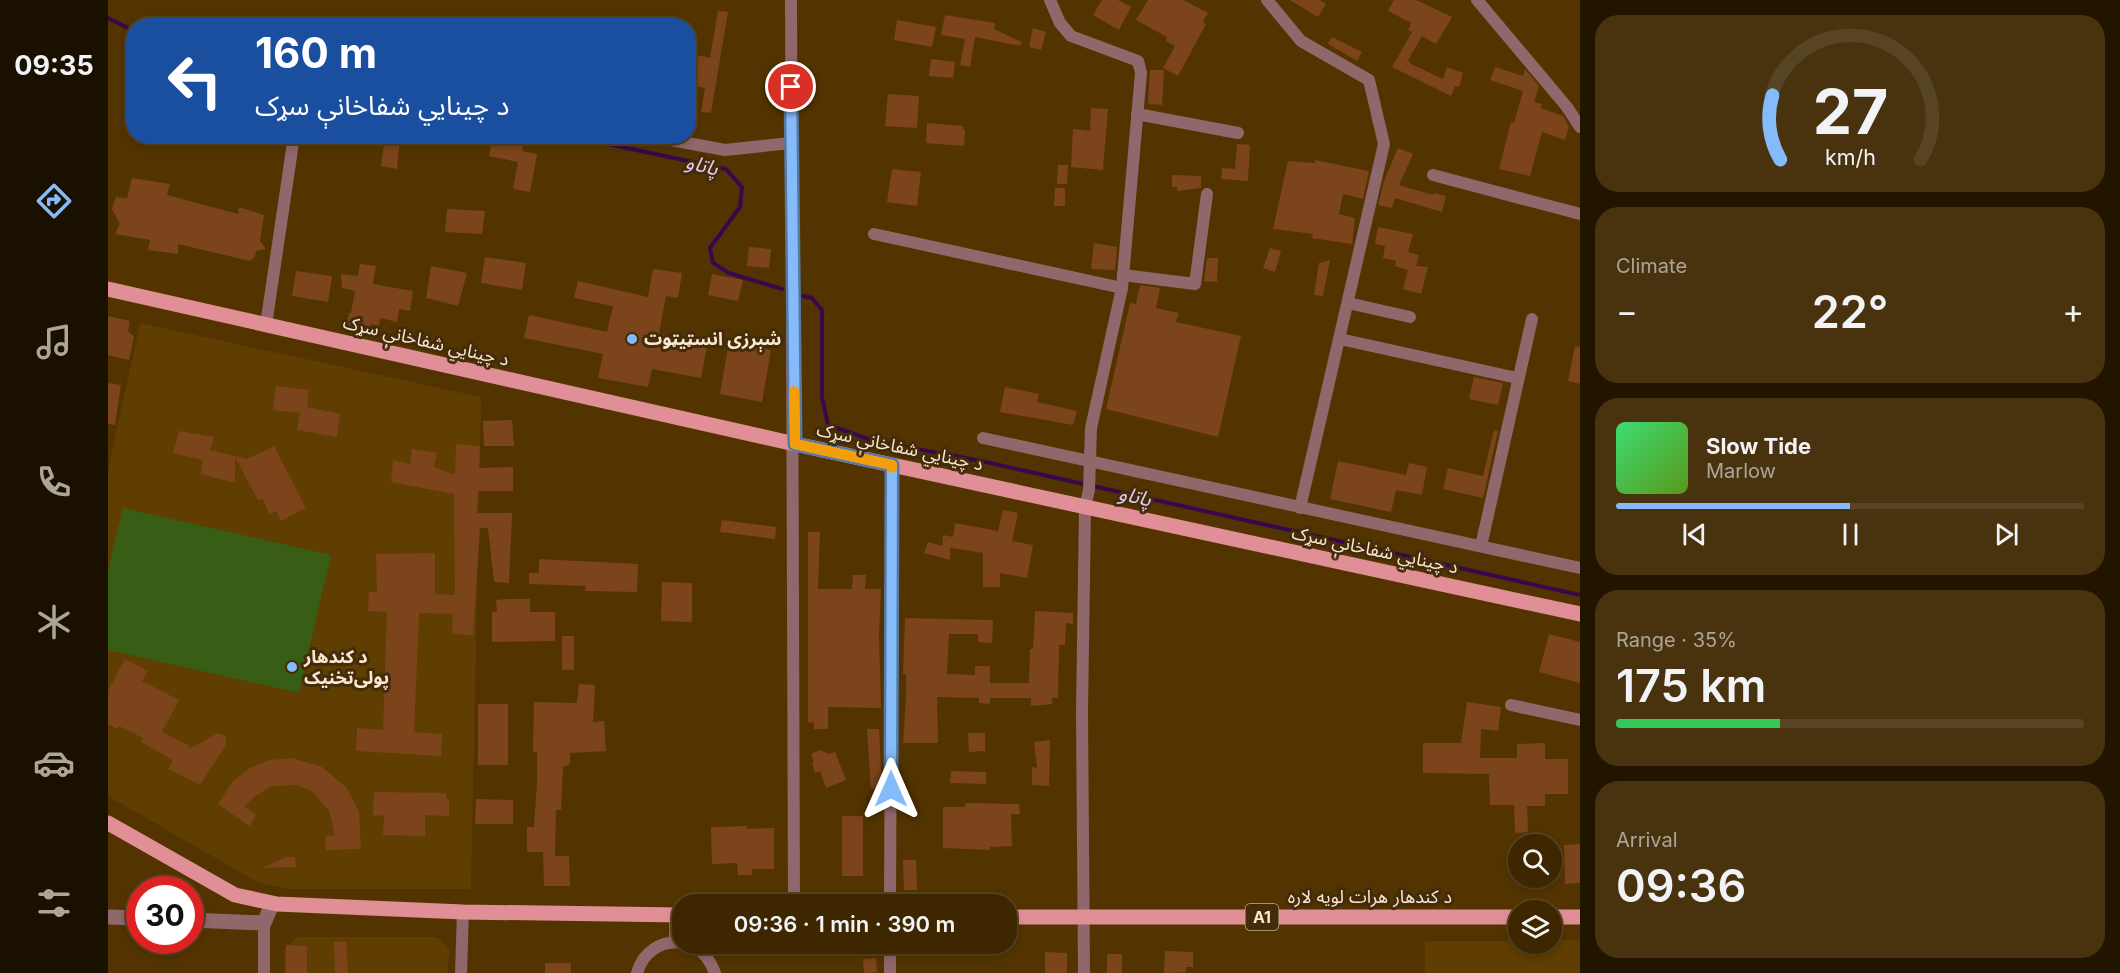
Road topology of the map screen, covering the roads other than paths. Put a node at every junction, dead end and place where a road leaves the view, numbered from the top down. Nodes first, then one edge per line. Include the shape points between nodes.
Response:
1 (791, 0) edge
2 (1050, 0) edge
3 (1267, 0) edge
4 (1477, 0) edge
5 (1137, 114) junction
6 (1580, 127) edge
7 (1238, 133) dead end
8 (791, 143) junction
9 (293, 144) edge
10 (692, 144) edge
11 (1433, 175) dead end
12 (1207, 194) dead end
13 (1580, 214) edge
14 (874, 234) dead end
15 (1122, 281) junction
16 (108, 290) edge
17 (1348, 303) junction
18 (1410, 317) dead end
19 (1532, 319) dead end
20 (266, 325) junction
21 (1340, 339) junction
22 (1517, 378) junction
23 (983, 438) dead end
24 (795, 444) junction
25 (892, 465) junction
26 (1088, 467) junction
27 (1085, 508) junction
28 (1300, 508) junction
29 (1481, 546) junction
30 (1580, 568) edge
31 (1580, 614) edge
32 (1511, 705) dead end
33 (1580, 720) edge
34 (108, 823) edge
35 (794, 894) edge
36 (890, 894) edge
37 (272, 903) junction
38 (463, 912) junction
39 (672, 915) edge
40 (1562, 916) edge
41 (1580, 916) edge
42 (108, 917) edge
43 (1017, 917) edge
44 (1083, 917) junction
45 (1508, 917) edge
46 (126, 918) edge
47 (204, 921) edge
48 (264, 923) junction
49 (672, 944) edge
50 (705, 954) edge
51 (890, 954) edge
52 (264, 973) edge
53 (461, 973) edge
54 (637, 973) edge
55 (715, 973) edge
56 (890, 973) edge
57 (1084, 973) edge

1 - 8 street
2 - 5 street via 1071,36 1140,64
3 - 17 street via 1301,41 1369,80 1373,89 1384,144
4 - 6 street
5 - 7 street
5 - 15 street
8 - 10 street via 725,150
8 - 24 street
9 - 20 street
11 - 13 street
12 - 15 street via 1195,284
14 - 15 street
15 - 26 street via 1091,428
16 - 20 main road, د چينايي شفاخانې سړک
17 - 18 street
17 - 21 street
19 - 22 street
20 - 24 main road, د چينايي شفاخانې سړک
21 - 22 street
21 - 28 street
22 - 29 street
23 - 26 street
24 - 25 main road, د چينايي شفاخانې سړک
24 - 35 street
25 - 27 main road, د چينايي شفاخانې سړک
25 - 36 street
26 - 27 street
26 - 28 street
27 - 31 main road, د چينايي شفاخانې سړک
27 - 44 street
28 - 29 street
29 - 30 street
32 - 33 street
34 - 37 main road via 235,895
37 - 38 main road
37 - 48 street
38 - 39 main road
38 - 53 street
40 - 41 main road
42 - 46 street
43 - 44 main road, د کندهار هرات لویه لاره / A1
44 - 45 main road, د کندهار هرات لویه لاره / A1
44 - 57 street
47 - 48 street
48 - 52 street
49 - 54 street via 651,950
50 - 55 street
51 - 56 street

